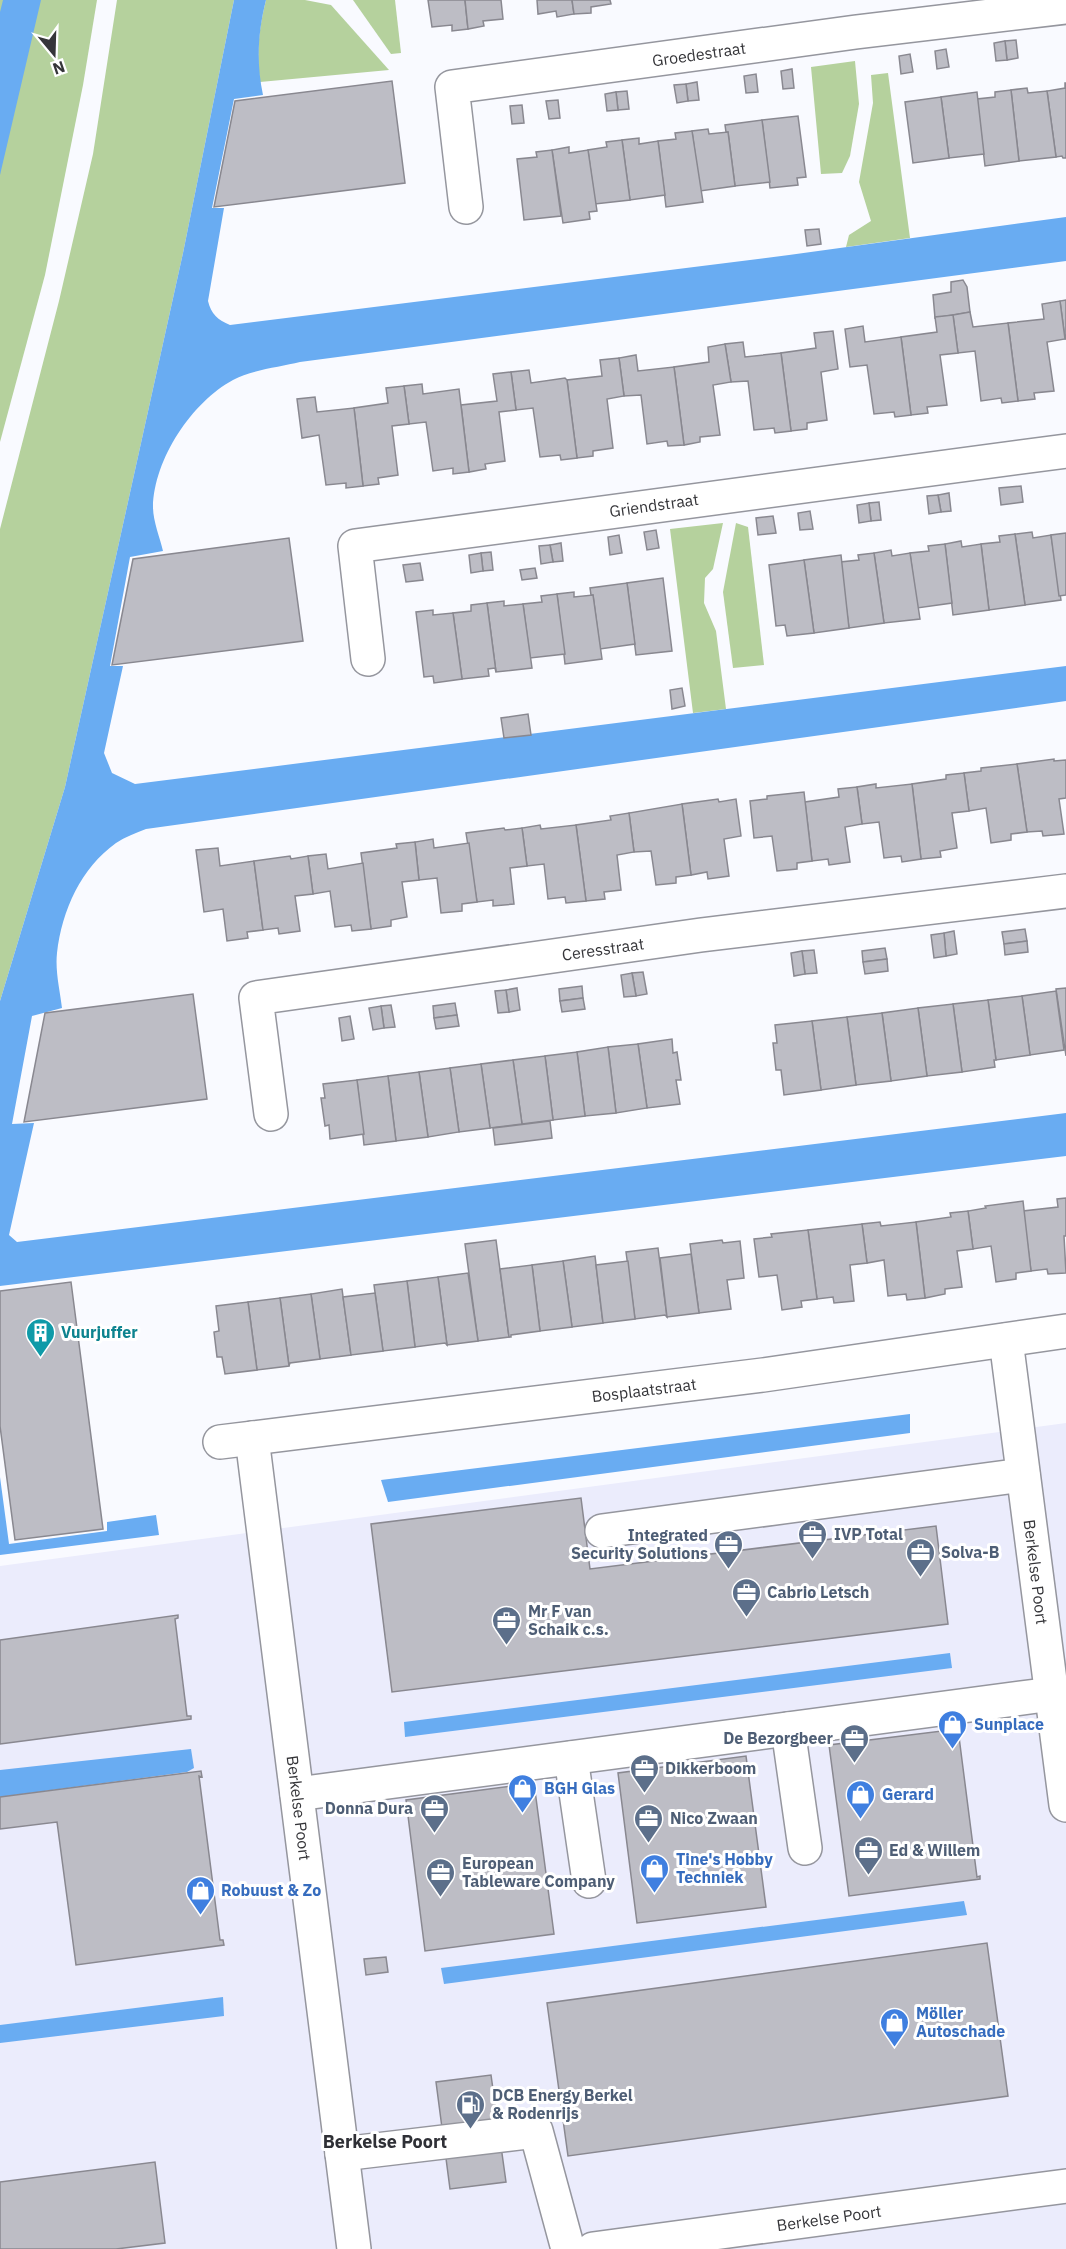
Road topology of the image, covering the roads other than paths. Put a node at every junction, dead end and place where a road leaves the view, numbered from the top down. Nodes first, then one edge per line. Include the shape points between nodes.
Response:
1 (1066, 7) edge
2 (466, 207) dead end
3 (1066, 451) edge
4 (368, 659) dead end
5 (1066, 891) edge
6 (271, 1114) dead end
7 (1066, 1331) edge
8 (1006, 1340) junction
9 (252, 1438) junction
10 (220, 1442) dead end
11 (1023, 1475) junction
12 (602, 1531) dead end
13 (1052, 1694) junction
14 (788, 1729) junction
15 (571, 1758) junction
16 (297, 1794) junction
17 (1066, 1805) edge
18 (804, 1848) dead end
19 (589, 1881) dead end
20 (342, 2154) junction
21 (1066, 2186) edge
22 (354, 2249) edge
23 (568, 2249) edge
24 (593, 2249) edge

1 - 2 street, Groedestraat via 452,87
3 - 4 street, Griendstraat via 355,546
5 - 6 street, Ceresstraat via 701,935 256,998
7 - 8 street, Bosplaatstraat
8 - 9 street, Bosplaatstraat via 763,1375
8 - 11 street, Berkelse Poort
9 - 10 street, Bosplaatstraat
9 - 16 street, Berkelse Poort
11 - 12 street
11 - 13 street, Berkelse Poort
13 - 14 street
13 - 17 street, Berkelse Poort
14 - 15 street
14 - 18 street
15 - 16 street
15 - 19 street
16 - 20 street, Berkelse Poort
20 - 22 street, Berkelse Poort
20 - 23 street via 536,2131
21 - 24 street, Berkelse Poort

